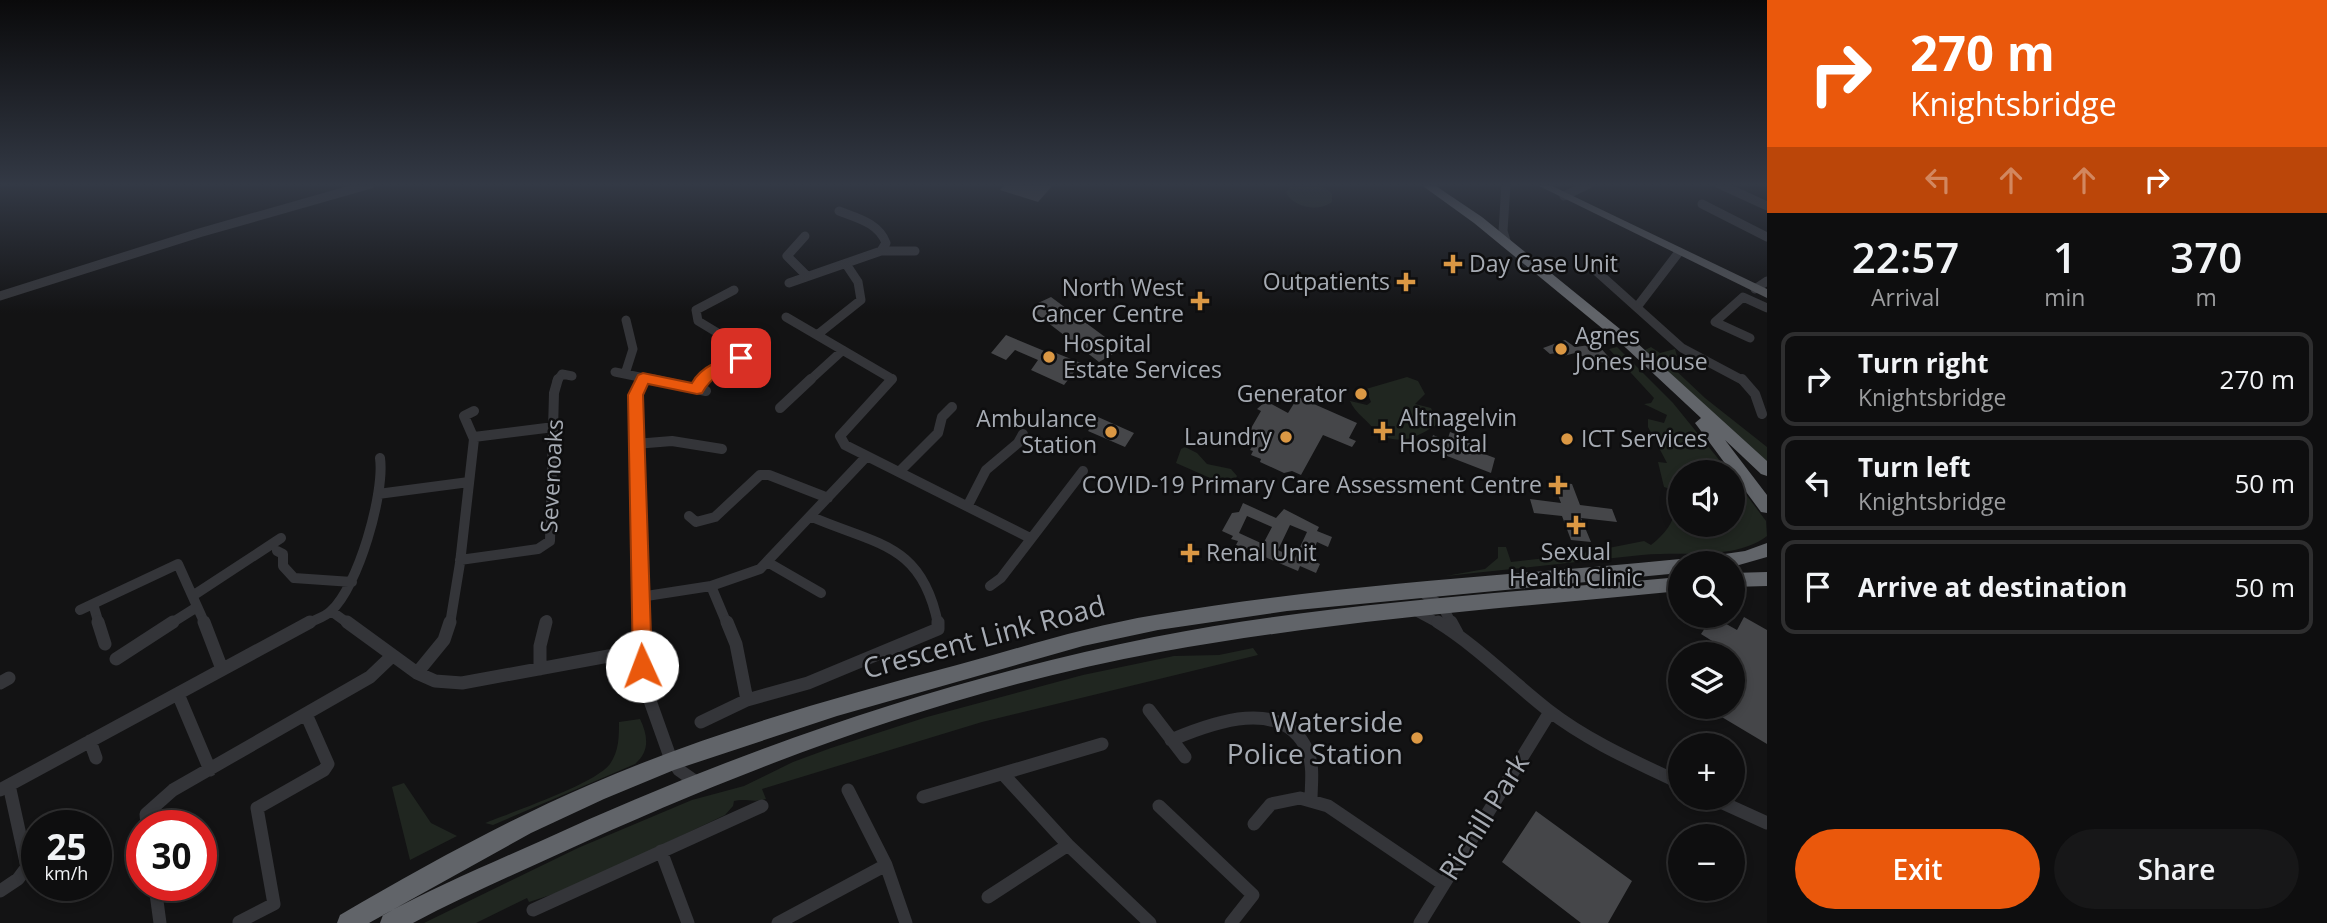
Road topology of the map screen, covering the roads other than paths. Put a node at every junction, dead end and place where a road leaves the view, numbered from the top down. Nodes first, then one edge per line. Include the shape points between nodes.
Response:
1 (220, 227) edge
2 (875, 227) edge
3 (1486, 227) edge
4 (1496, 227) edge
5 (1505, 227) edge
6 (1629, 227) edge
7 (1747, 227) edge
8 (1490, 230) junction
9 (805, 236) dead end
10 (1767, 237) edge
11 (1507, 244) junction
12 (881, 251) junction
13 (915, 251) dead end
14 (1679, 251) junction
15 (846, 264) junction
16 (1595, 270) dead end
17 (806, 275) junction
18 (1767, 281) edge
19 (789, 283) dead end
20 (1755, 289) junction
21 (734, 290) dead end
22 (1767, 294) edge
23 (0, 296) edge
24 (1637, 307) junction
25 (1767, 308) edge
26 (786, 317) dead end
27 (625, 319) dead end
28 (817, 335) junction
29 (1750, 338) dead end
30 (843, 350) junction
31 (572, 376) dead end
32 (643, 378) junction
33 (1674, 387) junction
34 (952, 407) dead end
35 (780, 408) dead end
36 (474, 411) dead end
37 (1762, 414) dead end
38 (554, 427) junction
39 (1023, 434) dead end
40 (474, 437) junction
41 (635, 444) junction
42 (715, 451) dead end
43 (866, 457) junction
44 (380, 458) dead end
45 (1767, 470) edge
46 (1083, 471) dead end
47 (899, 472) junction
48 (469, 482) junction
49 (378, 494) junction
50 (828, 498) junction
51 (968, 505) junction
52 (1767, 508) edge
53 (689, 516) dead end
54 (812, 517) junction
55 (281, 538) dead end
56 (1030, 538) junction
57 (1767, 550) edge
58 (277, 551) dead end
59 (1745, 558) edge
60 (460, 560) junction
61 (769, 563) junction
62 (1668, 567) edge
63 (1767, 579) edge
64 (1745, 580) edge
65 (352, 582) junction
66 (1668, 585) edge
67 (711, 586) junction
68 (990, 586) dead end
69 (1420, 591) junction
70 (821, 593) dead end
71 (640, 597) junction
72 (195, 601) junction
73 (93, 604) junction
74 (1442, 606) junction
75 (80, 610) dead end
76 (1414, 610) junction
77 (331, 611) junction
78 (547, 620) dead end
79 (1458, 635) junction
80 (105, 644) dead end
81 (641, 650) junction
82 (392, 656) junction
83 (116, 659) dead end
84 (222, 669) junction
85 (540, 669) junction
86 (417, 673) junction
87 (178, 694) junction
88 (747, 700) junction
89 (1149, 710) dead end
90 (1550, 712) junction
91 (306, 715) junction
92 (701, 722) dead end
93 (1171, 740) junction
94 (86, 743) junction
95 (1102, 744) dead end
96 (1185, 757) dead end
97 (96, 758) dead end
98 (674, 762) junction
99 (210, 770) junction
100 (1003, 774) junction
101 (1668, 777) edge
102 (696, 782) junction
103 (5, 787) edge
104 (848, 790) dead end
105 (923, 797) dead end
106 (1311, 801) junction
107 (762, 806) dead end
108 (1159, 806) dead end
109 (150, 810) edge
110 (1738, 810) edge
111 (1767, 823) edge
112 (1254, 824) dead end
113 (1068, 845) junction
114 (661, 851) junction
115 (886, 865) junction
116 (1443, 884) junction
117 (0, 891) edge
118 (988, 897) dead end
119 (157, 901) edge
120 (533, 910) dead end
121 (239, 922) edge
122 (160, 923) edge
123 (348, 923) edge
124 (391, 923) edge
125 (688, 923) edge
126 (778, 923) edge
127 (906, 923) edge
128 (1149, 923) edge
129 (1231, 923) edge
130 (1420, 923) edge

1 - 23 street
2 - 12 street via 885,234
3 - 8 highway
4 - 8 street
5 - 11 street
6 - 14 main road
7 - 10 street
8 - 11 highway
9 - 17 street via 788,256
11 - 33 highway via 1631,345
12 - 13 street
12 - 15 street
14 - 20 main road
14 - 24 street
15 - 17 street
15 - 28 street via 858,282 861,300
16 - 24 street
17 - 19 street
18 - 20 street
20 - 22 main road
21 - 32 street via 696,310 696,316 741,347 741,358 701,380 701,390
24 - 37 street via 1682,348 1726,379 1730,372 1745,381 1755,391
25 - 29 street via 1743,297 1715,322
26 - 28 street
27 - 32 street via 632,349 620,373
28 - 30 street
30 - 35 street
30 - 43 street via 892,379 840,436 845,445
31 - 38 street, Sevenoaks via 562,374 554,383
32 - 41 street via 635,397
33 - 45 highway
33 - 52 highway
34 - 47 street via 942,417 938,433
36 - 40 street via 464,416
38 - 40 street
38 - 60 street, Sevenoaks via 550,541 538,549
39 - 51 street via 986,470
40 - 48 street
41 - 42 street via 672,441
41 - 71 street
43 - 47 street
43 - 50 street
44 - 49 street
46 - 56 street
47 - 51 street
48 - 49 street
48 - 60 street
49 - 65 street via 362,561
50 - 53 street via 760,475 715,517 696,522
50 - 54 street
51 - 56 street
54 - 61 street
54 - 88 street via 883,542 914,565 930,587 938,629 808,683
55 - 72 street
56 - 68 street
57 - 59 highway
58 - 65 street via 294,578
60 - 86 street via 449,627
61 - 67 street via 744,577
61 - 70 street
62 - 69 highway, Crescent Link Road
63 - 64 highway
65 - 77 street
66 - 74 highway, Crescent Link Road
67 - 71 street
67 - 88 street via 736,644
69 - 74 street
69 - 98 highway, Crescent Link Road via 1265,607 1121,629 862,698 754,731
71 - 81 street
72 - 73 street via 178,564
72 - 83 street
72 - 84 street
73 - 75 street
73 - 80 street
74 - 76 highway, Crescent Link Road
74 - 79 street
76 - 79 street
76 - 102 highway, Crescent Link Road via 1248,629 1057,666 815,737
77 - 82 street
77 - 84 street
78 - 85 street
79 - 90 street
81 - 85 street
81 - 98 street via 645,686 662,741
82 - 86 street
82 - 91 street via 370,677
84 - 87 street
85 - 86 street via 462,683 435,681
87 - 94 street
87 - 99 street
88 - 92 street
89 - 93 street
90 - 101 street via 1597,744
90 - 116 street, Richill Park
91 - 99 street
91 - 121 street via 328,764 257,808 274,904
93 - 96 street
93 - 106 street via 1218,720 1254,717 1277,724 1306,749
94 - 97 street
94 - 103 street
95 - 100 street
98 - 102 street
98 - 123 highway, Crescent Link Road via 478,848
99 - 109 street via 173,790
100 - 105 street
100 - 113 street
102 - 124 highway, Crescent Link Road
103 - 117 street via 27,867
104 - 115 street
106 - 112 street via 1300,798 1271,804
106 - 116 street via 1328,806
107 - 114 street
108 - 129 street via 1253,895
110 - 111 street
113 - 118 street
113 - 128 street
114 - 120 street
114 - 125 street
115 - 126 street
115 - 127 street
116 - 130 street, Richill Park
119 - 122 street

